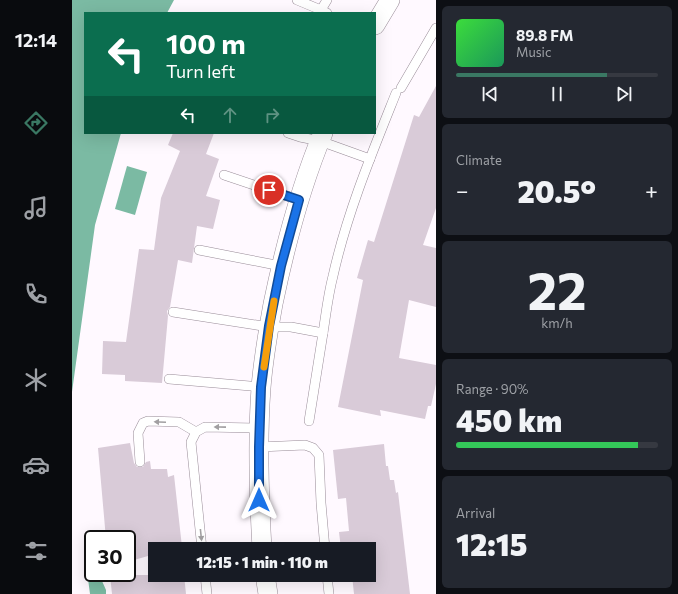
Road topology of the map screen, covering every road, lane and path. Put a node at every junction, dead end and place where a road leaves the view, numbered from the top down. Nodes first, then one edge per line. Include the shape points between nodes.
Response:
1 (297, 0) edge
2 (327, 0) edge
3 (390, 0) edge
4 (324, 11) edge
5 (376, 23) edge
6 (436, 28) edge
7 (290, 134) edge
8 (322, 137) edge
9 (370, 159) junction
10 (224, 175) dead end
11 (299, 200) junction
12 (198, 250) dead end
13 (281, 266) junction
14 (173, 312) dead end
15 (269, 326) junction
16 (323, 333) junction
17 (169, 379) dead end
18 (261, 387) junction
19 (310, 421) dead end
20 (260, 428) junction
21 (196, 432) junction
22 (259, 447) junction
23 (140, 462) dead end
24 (201, 542) edge
25 (262, 542) edge
26 (324, 542) edge
27 (206, 582) edge
28 (266, 582) edge
29 (328, 582) edge
30 (207, 594) edge
31 (268, 594) edge
32 (329, 594) edge

1 - 4 lane
2 - 4 lane
3 - 5 street
6 - 9 lane via 398,91
7 - 8 lane via 300,138
8 - 9 lane
8 - 11 street
9 - 16 lane via 333,276
10 - 11 lane
11 - 13 street
12 - 13 lane
13 - 15 street
14 - 15 lane
15 - 16 lane
15 - 18 street
16 - 19 lane
17 - 18 lane
18 - 20 street
20 -> 21 lane via 205,427
20 - 22 street
21 -> 23 lane via 180,422 143,423 138,433
21 -> 24 lane via 191,442
22 - 25 street
22 - 26 lane via 305,445 313,448 319,455
27 - 30 lane
28 - 31 street
29 - 32 lane

